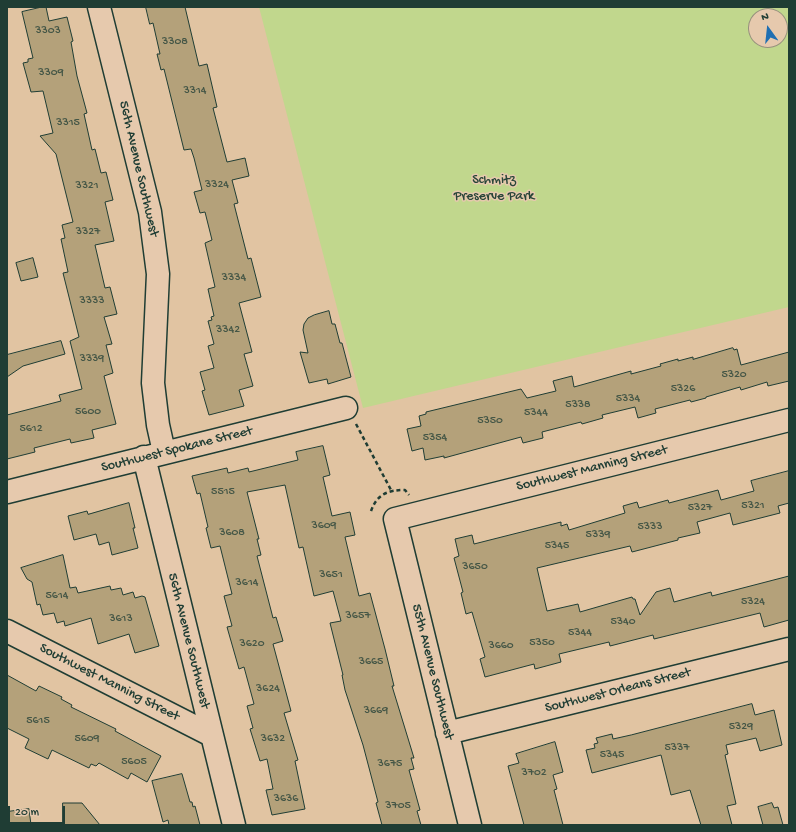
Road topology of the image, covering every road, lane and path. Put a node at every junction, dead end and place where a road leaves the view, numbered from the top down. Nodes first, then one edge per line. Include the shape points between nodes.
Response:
1 (99, 7) edge
2 (346, 408) dead end
3 (789, 420) edge
4 (366, 440) dead end
5 (154, 455) junction
6 (391, 490) junction
7 (7, 492) edge
8 (410, 500) dead end
9 (371, 511) dead end
10 (395, 519) joint
11 (7, 631) edge
12 (789, 649) edge
13 (447, 733) junction
14 (211, 734) junction
15 (234, 825) edge
16 (470, 825) edge

1 - 5 street, 56th Avenue Southwest via 150,212 154,239 158,274 153,383 158,425
2 - 5 street, Southwest Spokane Street
3 - 10 street, Southwest Manning Street
4 - 6 path
5 - 7 street, Southwest Spokane Street
5 - 14 street, 56th Avenue Southwest
6 - 8 path via 405,490
6 - 9 path via 374,503
10 - 13 street, 55th Avenue Southwest
11 - 14 street, Southwest Manning Street
12 - 13 street, Southwest Orleans Street
13 - 16 street, 55th Avenue Southwest
14 - 15 street, 56th Avenue Southwest

